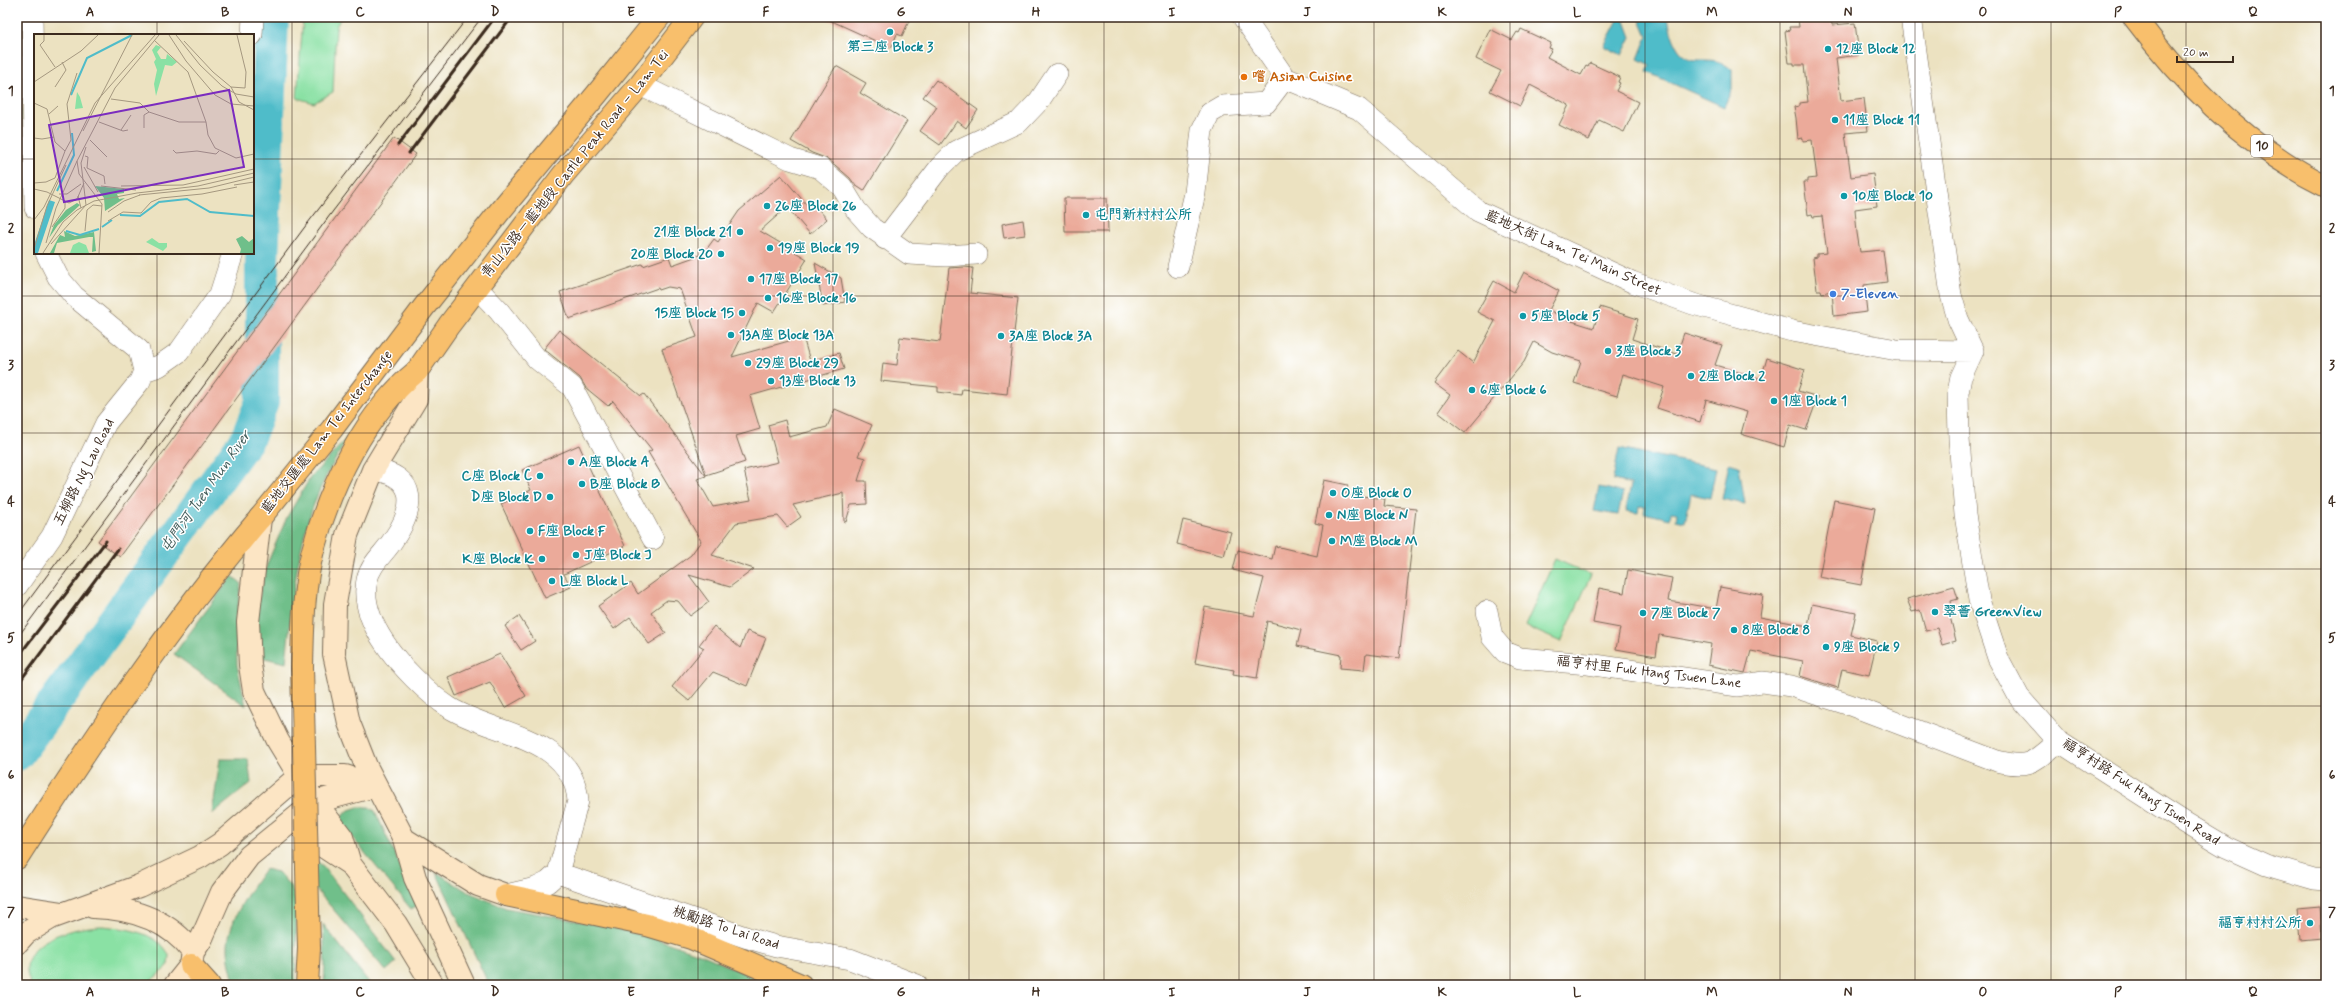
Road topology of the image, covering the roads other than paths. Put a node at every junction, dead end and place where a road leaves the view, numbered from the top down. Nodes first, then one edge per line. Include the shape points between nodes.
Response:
1 (32, 17) edge
2 (253, 17) edge
3 (659, 17) edge
4 (692, 17) edge
5 (1243, 17) edge
6 (1911, 17) edge
7 (2134, 17) edge
8 (252, 34) edge
9 (1057, 74) dead end
10 (1285, 78) junction
11 (640, 85) junction
12 (25, 161) edge
13 (2326, 186) edge
14 (34, 203) edge
15 (885, 239) junction
16 (46, 254) edge
17 (233, 254) edge
18 (976, 254) dead end
19 (457, 265) joint
20 (1178, 267) dead end
21 (477, 288) junction
22 (1973, 351) junction
23 (144, 371) junction
24 (417, 371) junction
25 (373, 470) junction
26 (260, 518) junction
27 (653, 539) dead end
28 (17, 586) edge
29 (1487, 611) dead end
30 (2058, 740) junction
31 (299, 776) junction
32 (375, 786) junction
33 (315, 802) junction
34 (296, 816) junction
35 (404, 839) junction
36 (17, 858) edge
37 (350, 864) junction
38 (558, 873) junction
39 (2326, 880) edge
40 (506, 895) junction
41 (17, 906) edge
42 (87, 906) junction
43 (62, 913) junction
44 (17, 943) edge
45 (192, 958) junction
46 (175, 985) edge
47 (209, 985) edge
48 (307, 985) edge
49 (433, 985) edge
50 (464, 985) edge
51 (801, 985) edge
52 (917, 985) edge

1 - 12 street
2 - 8 street
3 - 19 main road, 青山公路－藍地段 Castle Peak Road – Lam Tei
4 - 11 main road, 青山公路－藍地段 Castle Peak Road – Lam Tei
5 - 10 street
6 - 22 street via 1951,295
7 - 13 main road, 10 via 2184,77 2227,119 2272,153
9 - 15 street via 1039,101 1019,122 956,151 940,167
10 - 20 street via 1266,103 1222,106 1210,113 1202,130 1195,193
10 - 22 street, 藍地大街 Lam Tei Main Street via 1359,109 1478,211 1632,282 1692,304 1792,331 1897,350
11 - 15 street via 790,159 820,168 842,187 856,210
11 - 21 main road, 青山公路－藍地段 Castle Peak Road – Lam Tei via 563,175
12 - 14 street
15 - 18 street via 909,254
16 - 23 street via 58,277 74,296 139,350
17 - 23 street via 220,294 179,352 159,366
19 - 26 main road, 藍地交匯處 Lam Tei Interchange via 332,429
21 - 24 main road, 青山公路－藍地段 Castle Peak Road – Lam Tei
21 - 27 street via 537,359 572,387
22 - 30 street, 福亨村路 Fuk Hang Tsuen Road via 1961,378 1958,408 1965,515 1979,600 1998,658 2019,696
23 - 28 street, 五柳路 Ng Lau Road via 140,381 106,423 52,536
24 - 25 main road via 416,398
24 - 48 main road, 青山公路－藍地段 Castle Peak Road – Lam Tei, bridge via 395,390 358,444 331,498 313,550 304,608 302,667 309,948
25 - 32 main road via 347,535 340,568 333,629 334,654 343,699
25 - 38 street via 392,473 400,478 408,492 403,523 393,541 373,565 367,580 366,604 374,627 385,644 426,691 476,721 528,739 549,751 567,767 577,789 578,801
26 - 31 main road, 藍地交匯處 Lam Tei Interchange via 248,622 250,665 254,691 264,714
26 - 36 main road via 217,569 134,682
29 - 30 street, 福亨村里 Fuk Hang Tsuen Lane via 1492,637 1505,652 1520,658 1588,664 1738,686 1762,682 1790,686 1850,705 1997,761 2018,766 2036,761
30 - 39 street, 福亨村路 Fuk Hang Tsuen Road via 2226,847 2266,865
31 - 32 main road via 345,776
31 - 33 main road, 藍地交匯處 Lam Tei Interchange
31 - 42 main road via 220,844 200,857 139,886
32 - 33 main road
32 - 35 main road
33 - 34 main road
33 - 37 main road via 342,837
34 - 37 main road via 324,847
34 - 45 main road via 265,841 235,872 222,892
35 - 40 main road via 478,884
35 - 50 main road via 415,878
37 - 49 main road via 393,919
38 - 40 street via 536,888
38 - 52 street, 桃勵路 To Lai Road via 748,938 776,946 850,959
40 - 51 main road via 647,925 691,938
41 - 43 main road
42 - 43 main road
42 - 45 main road via 122,909 157,921 176,933
43 - 44 main road via 36,926
45 - 46 main road
45 - 47 main road

